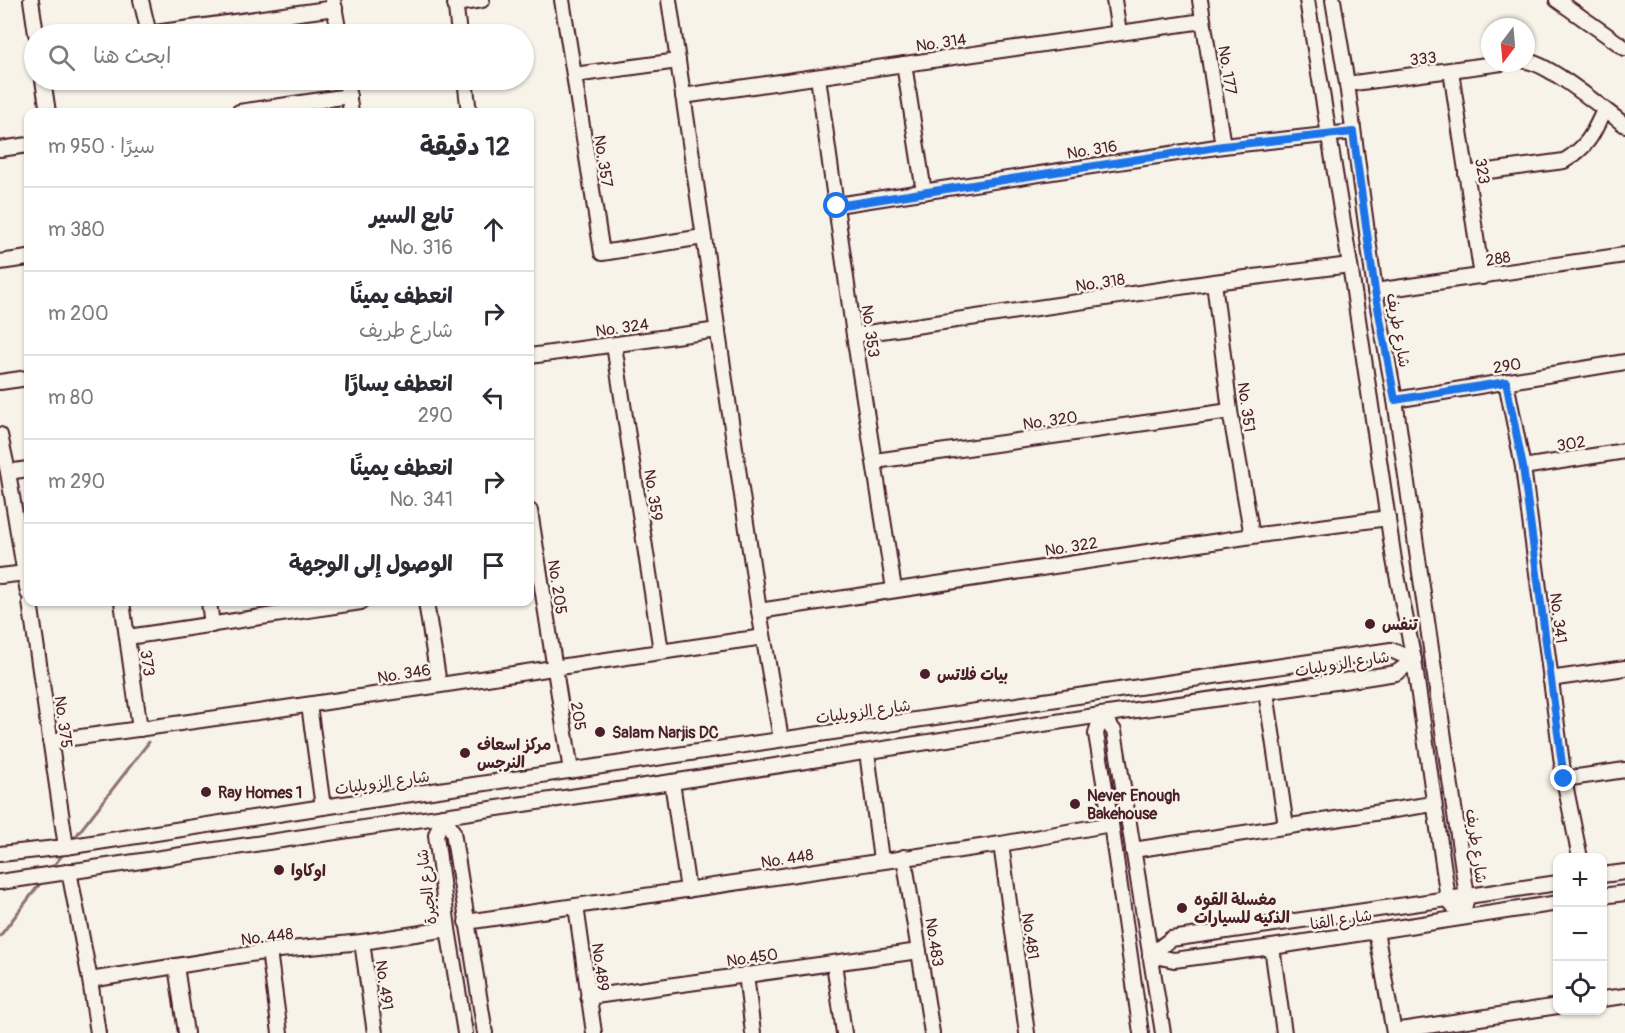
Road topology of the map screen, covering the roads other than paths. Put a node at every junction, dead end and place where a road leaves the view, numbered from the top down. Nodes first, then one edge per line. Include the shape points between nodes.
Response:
1 (31, 0) edge
2 (141, 0) edge
3 (483, 0) edge
4 (562, 0) edge
5 (669, 0) edge
6 (1114, 0) edge
7 (1200, 0) edge
8 (1307, 0) edge
9 (1333, 0) edge
10 (1557, 0) edge
11 (455, 2) edge
12 (334, 4) edge
13 (1203, 21) junction
14 (35, 24) edge
15 (146, 24) edge
16 (210, 24) edge
17 (337, 24) edge
18 (458, 24) edge
19 (1119, 32) junction
20 (1625, 48) edge
21 (678, 62) junction
22 (1535, 62) edge
23 (904, 64) junction
24 (1481, 66) edge
25 (1451, 71) junction
26 (574, 75) junction
27 (818, 77) junction
28 (1347, 84) junction
29 (45, 90) edge
30 (348, 90) edge
31 (466, 90) edge
32 (349, 96) junction
33 (683, 96) junction
34 (47, 108) edge
35 (266, 108) edge
36 (350, 108) edge
37 (468, 108) edge
38 (1604, 110) junction
39 (1625, 125) edge
40 (1353, 132) junction
41 (1328, 135) junction
42 (24, 146) edge
43 (1223, 146) junction
44 (0, 149) edge
45 (1466, 174) junction
46 (924, 192) junction
47 (837, 206) junction
48 (703, 237) junction
49 (1625, 255) edge
50 (24, 259) edge
51 (0, 262) edge
52 (1350, 265) junction
53 (1482, 277) junction
54 (1214, 282) junction
55 (1375, 291) junction
56 (718, 330) junction
57 (854, 334) junction
58 (614, 345) junction
59 (534, 355) edge
60 (1625, 362) edge
61 (24, 379) edge
62 (0, 382) edge
63 (1506, 382) junction
64 (1395, 400) junction
65 (1230, 411) junction
66 (0, 435) edge
67 (1625, 451) edge
68 (875, 461) junction
69 (1523, 467) junction
70 (24, 470) edge
71 (8, 472) junction
72 (1388, 518) junction
73 (1252, 536) junction
74 (534, 537) edge
75 (24, 562) edge
76 (24, 573) edge
77 (0, 576) edge
78 (894, 589) junction
79 (31, 606) edge
80 (123, 606) edge
81 (210, 606) edge
82 (317, 606) edge
83 (427, 606) edge
84 (759, 611) junction
85 (212, 625) junction
86 (763, 637) junction
87 (128, 638) junction
88 (661, 651) junction
89 (1414, 660) junction
90 (554, 667) junction
91 (1625, 668) edge
92 (1550, 679) junction
93 (439, 684) junction
94 (1266, 692) junction
95 (309, 705) junction
96 (1101, 715) junction
97 (140, 729) junction
98 (781, 739) junction
99 (50, 741) junction
100 (867, 752) junction
101 (1625, 770) edge
102 (571, 771) junction
103 (1564, 779) junction
104 (672, 782) junction
105 (1433, 804) junction
106 (323, 807) junction
107 (443, 816) junction
108 (1111, 824) junction
109 (1286, 826) junction
110 (1001, 844) junction
111 (66, 847) junction
112 (1133, 850) junction
113 (1579, 853) edge
114 (0, 854) edge
115 (904, 857) junction
116 (882, 860) junction
117 (69, 871) junction
118 (1625, 872) edge
119 (1607, 874) edge
120 (0, 882) edge
121 (1553, 884) edge
122 (688, 890) junction
123 (1625, 892) edge
124 (1607, 895) edge
125 (1467, 897) junction
126 (1448, 900) junction
127 (1553, 904) edge
128 (576, 906) junction
129 (1462, 917) junction
130 (466, 922) junction
131 (447, 929) junction
132 (1376, 931) junction
133 (362, 942) junction
134 (1272, 947) junction
135 (269, 951) junction
136 (919, 951) junction
137 (1150, 955) junction
138 (834, 963) junction
139 (176, 966) junction
140 (746, 974) junction
141 (90, 980) junction
142 (1625, 996) edge
143 (588, 997) junction
144 (1607, 998) edge
145 (1553, 1007) edge
146 (1394, 1032) edge
147 (98, 1033) edge
148 (186, 1033) edge
149 (280, 1033) edge
150 (375, 1033) edge
151 (465, 1033) edge
152 (485, 1033) edge
153 (594, 1033) edge
154 (753, 1033) edge
155 (844, 1033) edge
156 (932, 1033) edge
157 (1028, 1033) edge
158 (1141, 1033) edge
159 (1162, 1033) edge
160 (1284, 1033) edge

1 - 14 street
2 - 15 street
3 - 11 street
4 - 26 street
5 - 21 street
6 - 19 street
7 - 13 street, No. 177
8 - 41 street
9 - 28 street, شارع طريف
10 - 20 street
11 - 18 street
12 - 16 street
12 - 17 street
13 - 19 street, No. 314
13 - 43 street, No. 177
19 - 23 street, No. 314
21 - 26 street
21 - 33 street
22 - 38 street
23 - 27 street, No. 314
23 - 46 street
24 - 25 street, 333
25 - 28 street, 333
25 - 45 street, 323
26 - 48 street, No. 357 via 602,252
27 - 33 street, No. 314
27 - 47 street, No. 353
28 - 40 street, شارع طريف
29 - 34 street
30 - 32 street
31 - 37 street
32 - 35 street
32 - 36 street
33 - 48 street
38 - 39 street
38 - 45 street via 1591,139 1564,161
40 - 41 street, No. 316
40 - 55 street, شارع طريف
41 - 43 street, No. 316
41 - 52 street
42 - 44 street
43 - 46 street, No. 316
45 - 53 street, 323
46 - 47 street, No. 316
47 - 57 street, No. 353
48 - 56 street
49 - 53 street, 288
50 - 51 street
52 - 54 street, No. 318
52 - 72 street
53 - 55 street, 288
54 - 57 street, No. 318
54 - 65 street, No. 351
55 - 64 street, شارع طريف
56 - 58 street, No. 324
56 - 84 street
57 - 68 street, No. 353
58 - 59 street, No. 324
58 - 88 street, No. 359
60 - 63 street, 290
61 - 62 street
63 - 64 street, 290
63 - 69 street, No. 341
64 - 125 street, شارع طريف
65 - 68 street, No. 320
65 - 73 street, No. 351
66 - 71 street
67 - 69 street, 302
68 - 78 street, No. 353
69 - 92 street, No. 341
70 - 71 street
71 - 75 street
72 - 73 street, No. 322
72 - 89 street
73 - 78 street, No. 322
74 - 90 street, No. 205
76 - 77 street
78 - 84 street, No. 322
79 - 99 street, No. 375
80 - 87 street, 373
81 - 85 street
82 - 85 street
83 - 93 street
84 - 86 street
85 - 87 street
86 - 88 street, No. 346
86 - 98 street
87 - 97 street, 373
88 - 90 street, No. 346
89 - 94 street, شارع الزويليات via 1396,673
89 - 98 street, شارع الزويليات via 1391,650
89 - 105 street
90 - 93 street, No. 346
90 - 102 street, 205
91 - 92 street
92 - 103 street, No. 341
93 - 95 street, No. 346
94 - 96 street, شارع الزويليات
94 - 109 street
95 - 97 street, No. 346
95 - 106 street
96 - 100 street, شارع الزويليات
96 - 108 street via 1096,734
96 - 112 street via 1114,730
97 - 99 street, No. 346
98 - 102 street, شارع الزويليات
99 - 111 street, No. 375
100 - 104 street, شارع الزويليات
100 - 116 street
101 - 103 street
102 - 106 street, شارع الزويليات
103 - 113 street, No. 341
104 - 107 street, شارع الزويليات
104 - 122 street
105 - 109 street
105 - 126 street
106 - 111 street, شارع الزويليات
107 - 117 street, شارع الزويليات
107 - 130 street, شارع الجيرة via 453,832
107 - 131 street, شارع الجيرة via 436,835
108 - 110 street, No. 448
108 - 158 street
109 - 112 street
110 - 115 street, No. 448
110 - 157 street, No.481
111 - 114 street, شارع الزويليات
112 - 137 street
115 - 116 street, No. 448
115 - 136 street, No.483
116 - 122 street, No. 448
117 - 120 street, شارع الزويليات
117 - 141 street
118 - 119 street
121 - 125 street, شارع القنا
122 - 128 street, No. 448
123 - 124 street
125 - 126 street, شارع القنا
125 - 129 street, شارع طريف
126 - 129 street
126 - 137 street, شارع القنا via 1171,939
127 - 129 street, شارع القنا
128 - 130 street, No. 448
128 - 143 street, No.489
129 - 132 street, شارع القنا
130 - 152 street, شارع الجيرة
131 - 133 street, No. 448
131 - 151 street, شارع الجيرة
132 - 134 street, شارع القنا
132 - 146 street
133 - 135 street, No. 448
133 - 150 street, No. 491
134 - 137 street, شارع القنا via 1174,960
134 - 160 street
135 - 139 street, No. 448
135 - 149 street
136 - 138 street, No.450
136 - 156 street, No.483
137 - 159 street
138 - 140 street, No.450
138 - 155 street
139 - 141 street, No. 448
139 - 148 street
140 - 143 street, No.450
140 - 154 street
141 - 147 street
142 - 144 street
143 - 153 street, No.489
145 - 146 street

